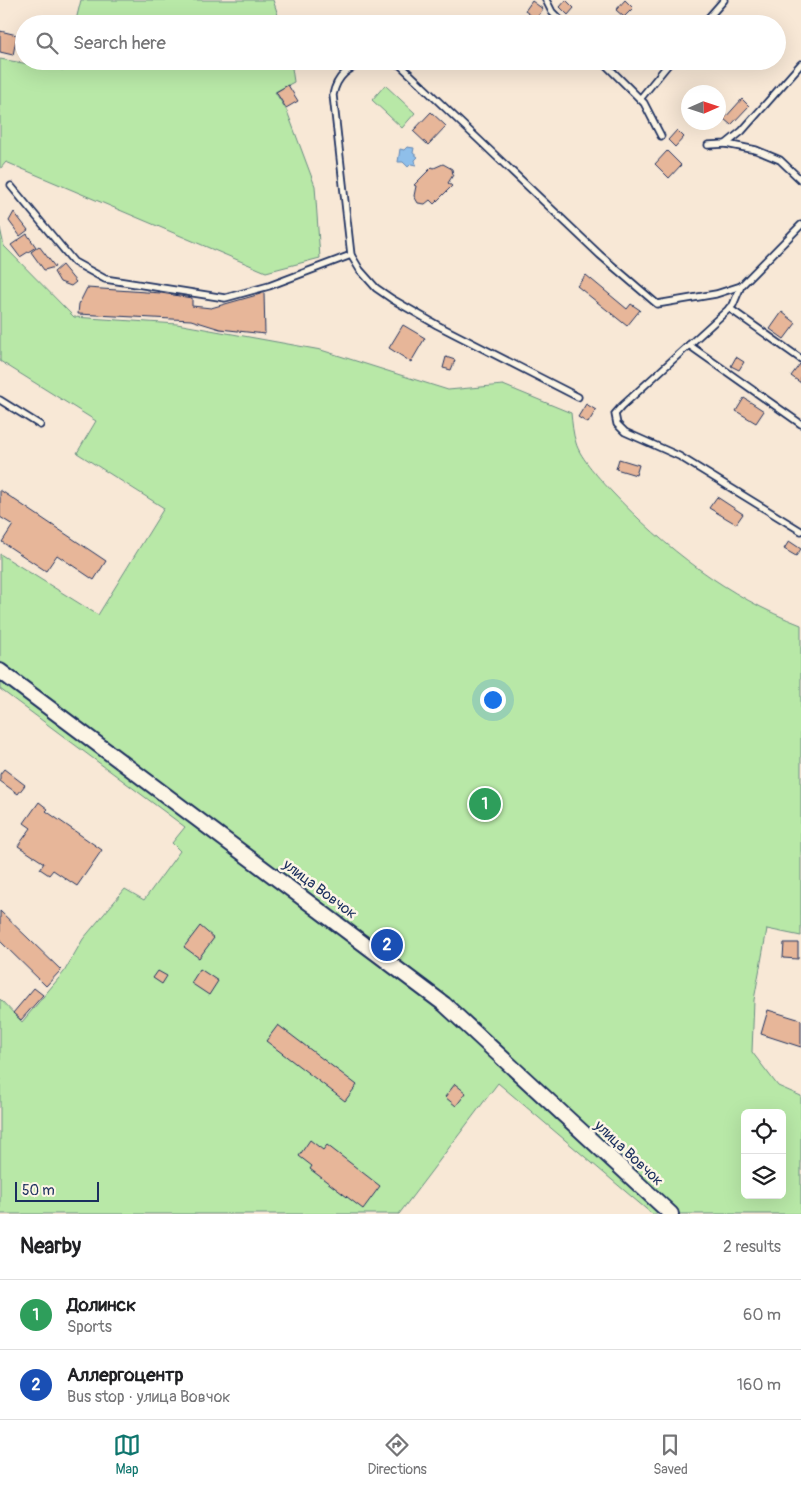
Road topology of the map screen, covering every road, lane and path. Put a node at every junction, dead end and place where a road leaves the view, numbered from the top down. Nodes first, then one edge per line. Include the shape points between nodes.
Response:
1 (546, 0) edge
2 (724, 0) edge
3 (555, 15) edge
4 (711, 15) edge
5 (801, 64) edge
6 (348, 70) edge
7 (405, 70) edge
8 (611, 70) edge
9 (664, 70) edge
10 (640, 99) junction
11 (661, 136) dead end
12 (726, 144) junction
13 (708, 145) dead end
14 (801, 180) edge
15 (11, 186) dead end
16 (801, 225) edge
17 (351, 255) junction
18 (740, 286) junction
19 (729, 308) junction
20 (689, 345) junction
21 (801, 359) edge
22 (578, 397) dead end
23 (0, 400) edge
24 (801, 424) edge
25 (40, 425) dead end
26 (801, 531) edge
27 (0, 671) edge
28 (671, 1214) edge

1 - 3 lane
2 - 4 lane
5 - 12 lane via 742,131
6 - 17 lane via 336,82 333,95
7 - 18 lane via 600,255 657,304 716,294
8 - 10 lane
9 - 10 lane
10 - 11 lane
12 - 13 lane
12 - 14 lane via 756,150 780,160
15 - 17 lane via 74,262 105,279 225,298 270,286
16 - 18 lane
17 - 22 lane via 371,282 392,299
18 - 19 lane
19 - 20 lane
19 - 21 lane
20 - 24 lane
20 - 26 lane via 622,406 615,414 617,424 626,432 679,456
23 - 25 lane
27 - 28 street, улица Вовчок via 444,1004

